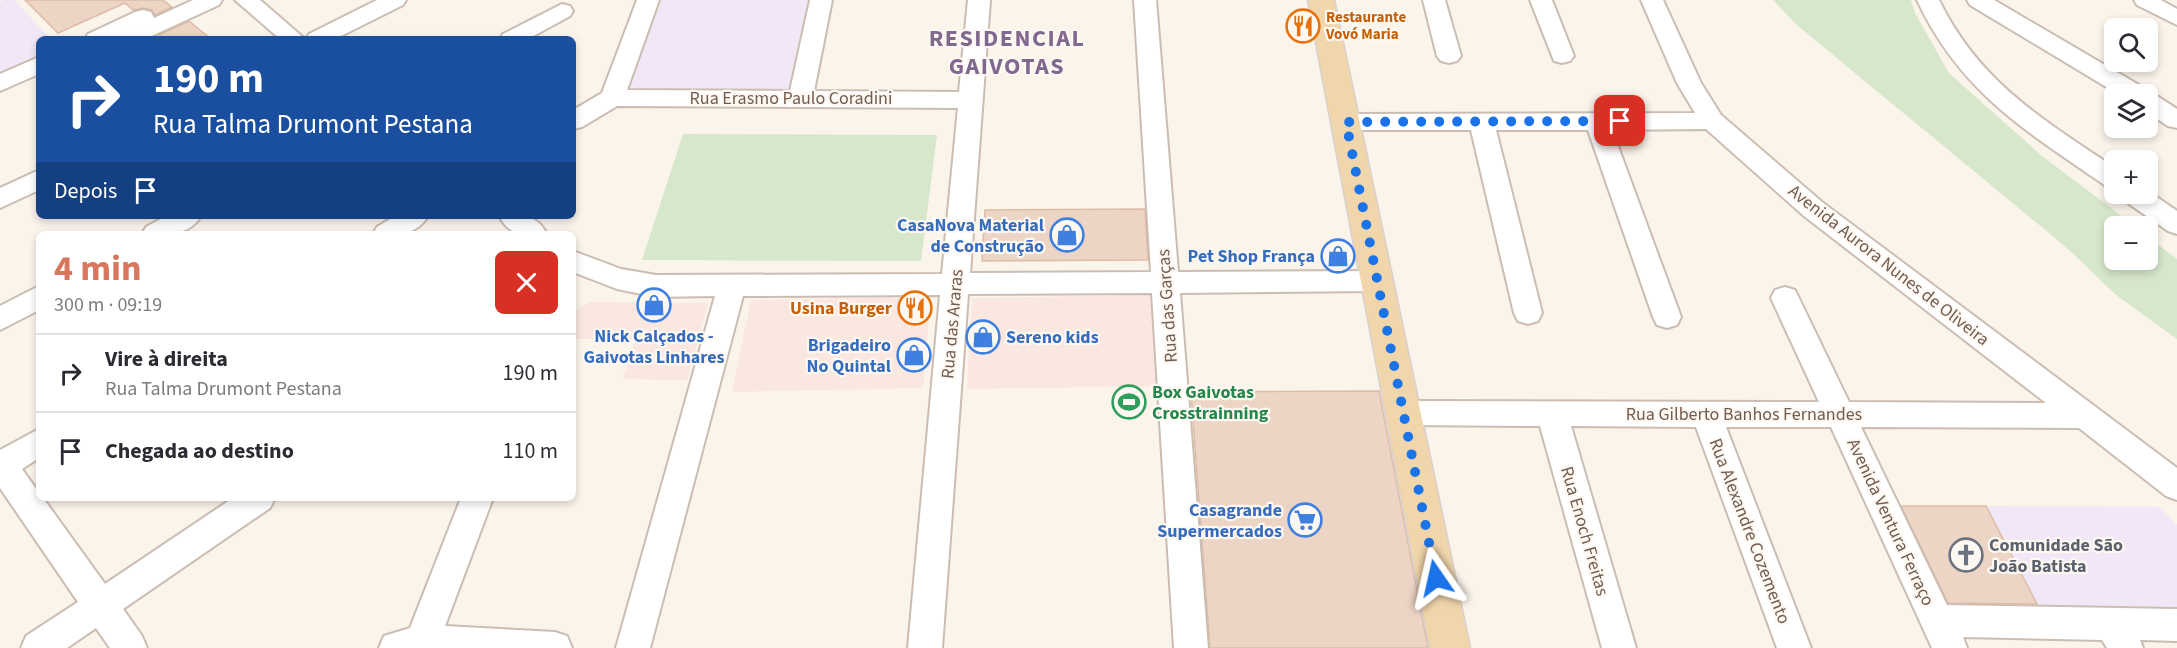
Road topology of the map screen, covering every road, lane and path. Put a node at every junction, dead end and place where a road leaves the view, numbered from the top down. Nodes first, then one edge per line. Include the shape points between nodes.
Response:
1 (180, 0) edge
2 (211, 0) edge
3 (246, 0) edge
4 (395, 0) edge
5 (648, 0) edge
6 (821, 0) edge
7 (979, 0) edge
8 (1146, 0) edge
9 (1321, 0) edge
10 (1434, 0) edge
11 (1541, 0) edge
12 (1652, 0) edge
13 (1928, 0) edge
14 (1978, 0) edge
15 (2145, 0) edge
16 (562, 11) dead end
17 (2177, 18) edge
18 (102, 36) edge
19 (133, 36) edge
20 (290, 36) edge
21 (323, 36) edge
22 (516, 36) edge
23 (1449, 56) dead end
24 (1562, 56) dead end
25 (36, 66) edge
26 (36, 80) edge
27 (0, 84) edge
28 (2118, 84) edge
29 (0, 97) edge
30 (801, 97) junction
31 (612, 98) junction
32 (970, 100) junction
33 (2158, 108) edge
34 (576, 119) edge
35 (2177, 120) edge
36 (1597, 121) junction
37 (1712, 121) junction
38 (1346, 122) junction
39 (1481, 122) junction
40 (2104, 172) edge
41 (36, 181) edge
42 (0, 199) edge
43 (2148, 204) edge
44 (182, 219) edge
45 (411, 219) edge
46 (516, 219) edge
47 (2177, 224) edge
48 (160, 231) edge
49 (391, 231) edge
50 (530, 231) edge
51 (579, 271) edge
52 (1377, 281) junction
53 (1165, 283) junction
54 (955, 284) junction
55 (732, 285) junction
56 (1785, 298) dead end
57 (36, 299) edge
58 (1528, 313) dead end
59 (1667, 317) dead end
60 (0, 319) edge
61 (1404, 413) junction
62 (1552, 414) junction
63 (1706, 414) junction
64 (1840, 415) junction
65 (2085, 416) junction
66 (36, 444) edge
67 (0, 465) edge
68 (2177, 486) edge
69 (255, 501) edge
70 (476, 501) edge
71 (100, 606) junction
72 (2177, 626) edge
73 (1944, 634) edge
74 (2119, 636) edge
75 (409, 644) edge
76 (39, 648) edge
77 (130, 648) edge
78 (555, 648) edge
79 (633, 648) edge
80 (926, 648) edge
81 (1191, 648) edge
82 (1450, 648) edge
83 (1619, 648) edge
84 (1794, 648) edge

1 - 18 street
2 - 19 street
3 - 20 street
4 - 21 street
5 - 31 street
6 - 30 street
7 - 32 street, Rua das Araras
8 - 53 street, Rua das Garças
9 - 38 main road
10 - 23 street
11 - 24 street
12 - 37 street, Avenida Aurora Nunes de Oliveira via 1689,83
13 - 40 street via 1969,66 2024,116
14 - 28 street
15 - 17 street
16 - 22 street
25 - 27 street
26 - 29 street
30 - 31 street, Rua Erasmo Paulo Coradini
30 - 32 street, Rua Erasmo Paulo Coradini
31 - 34 street
32 - 54 street, Rua das Araras
33 - 35 street
36 - 37 street
36 - 39 street
36 - 59 street
37 - 65 street, Avenida Aurora Nunes de Oliveira via 1813,209
38 - 39 street
38 - 52 main road
39 - 58 street
41 - 42 street
43 - 47 street
44 - 48 street
45 - 49 street
46 - 50 street
51 - 55 street via 656,286
52 - 53 street
52 - 61 main road
53 - 54 street
53 - 81 street, Rua das Garças
54 - 55 street
54 - 80 street, Rua das Araras
55 - 79 street
56 - 64 street, Avenida Ventura Ferraço
57 - 60 street
61 - 62 street, Rua Gilberto Banhos Fernandes
61 - 82 main road
62 - 63 street, Rua Gilberto Banhos Fernandes
62 - 83 street, Rua Enoch Freitas
63 - 64 street, Rua Gilberto Banhos Fernandes
63 - 84 street, Rua Alexandre Cozemento
64 - 65 street, Rua Gilberto Banhos Fernandes
64 - 73 street, Avenida Ventura Ferraço
65 - 68 street, Avenida Aurora Nunes de Oliveira
66 - 67 street
67 - 71 street
69 - 71 street
70 - 75 street
71 - 76 street
71 - 77 street
72 - 74 street
73 - 74 street
75 - 78 street

